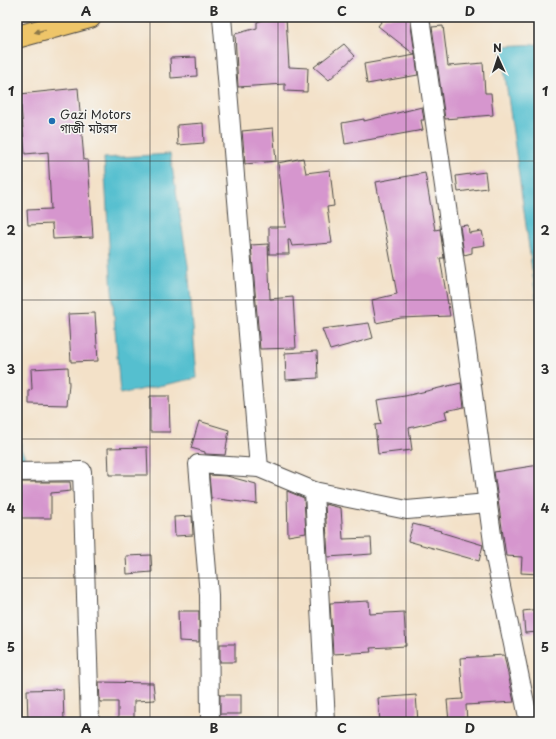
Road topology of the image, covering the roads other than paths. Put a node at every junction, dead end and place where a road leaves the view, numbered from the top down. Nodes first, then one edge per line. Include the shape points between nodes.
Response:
1 (90, 17) edge
2 (222, 17) edge
3 (420, 17) edge
4 (17, 37) edge
5 (259, 468) junction
6 (17, 472) edge
7 (314, 491) junction
8 (488, 503) junction
9 (90, 722) edge
10 (210, 722) edge
11 (326, 722) edge
12 (529, 722) edge

1 -> 4 highway
2 - 5 street
3 - 8 street
5 - 7 street
5 - 10 street via 198,464 210,595
6 - 9 street via 82,471
7 - 8 street via 407,510
7 - 11 street
8 - 12 street via 495,557

